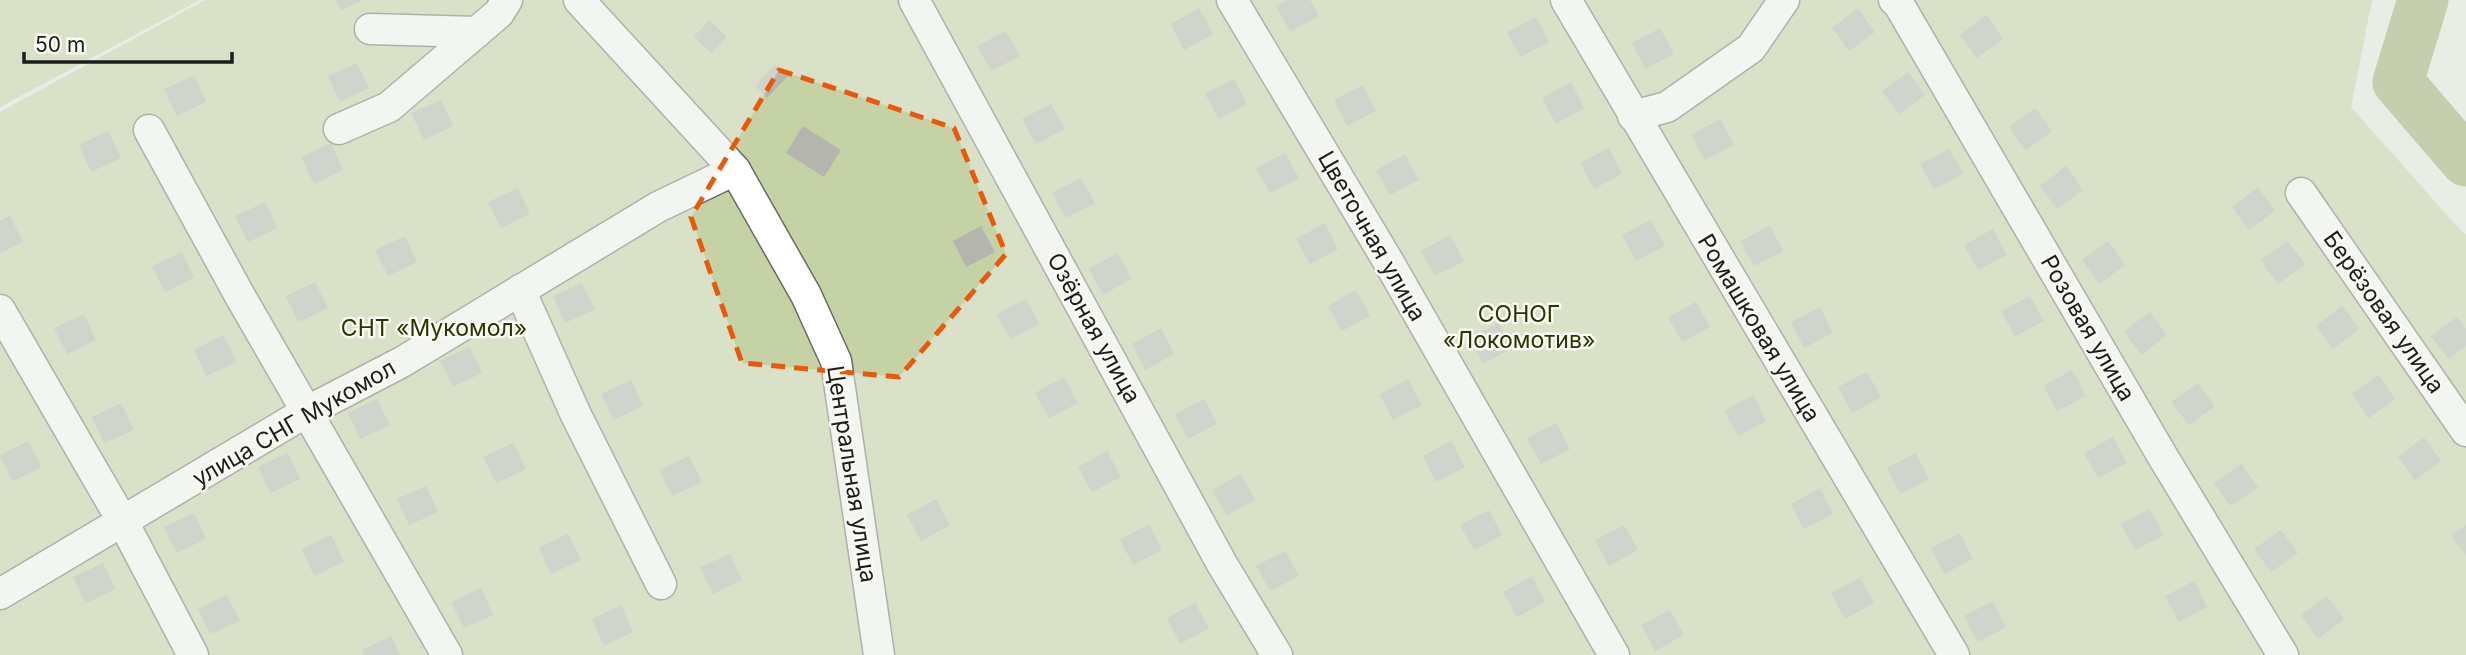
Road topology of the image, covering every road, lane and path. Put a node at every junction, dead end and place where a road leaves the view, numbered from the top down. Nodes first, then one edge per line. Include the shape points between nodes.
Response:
1 (508, 0) edge
2 (579, 0) edge
3 (914, 0) edge
4 (1232, 0) edge
5 (1566, 0) edge
6 (1784, 0) edge
7 (1894, 0) edge
8 (370, 29) dead end
9 (477, 32) junction
10 (1633, 116) junction
11 (339, 129) dead end
12 (149, 130) dead end
13 (735, 170) junction
14 (2301, 193) dead end
15 (520, 290) junction
16 (0, 310) edge
17 (306, 412) junction
18 (2466, 431) edge
19 (123, 522) junction
20 (661, 584) dead end
21 (0, 594) edge
22 (193, 655) edge
23 (447, 655) edge
24 (879, 655) edge
25 (1277, 655) edge
26 (1614, 655) edge
27 (1954, 655) edge
28 (2283, 655) edge

1 - 9 street
2 - 13 street, Центральная улица
3 - 25 street, Озёрная улица via 1222,564
4 - 26 street, Цветочная улица
5 - 10 street, Ромашковая улица
6 - 10 street via 1751,48 1667,107
7 - 28 street, Розовая улица
8 - 9 street
9 - 11 street via 389,107
10 - 27 street, Ромашковая улица
12 - 17 street
13 - 15 street, улица СНГ Мукомол via 659,207
13 - 24 street, Центральная улица via 806,295 836,361
14 - 18 street, Берёзовая улица
15 - 17 street, улица СНГ Мукомол via 402,362
15 - 20 street via 576,415
16 - 19 street
17 - 19 street, улица СНГ Мукомол
17 - 23 street
19 - 21 street, улица СНГ Мукомол
19 - 22 street

